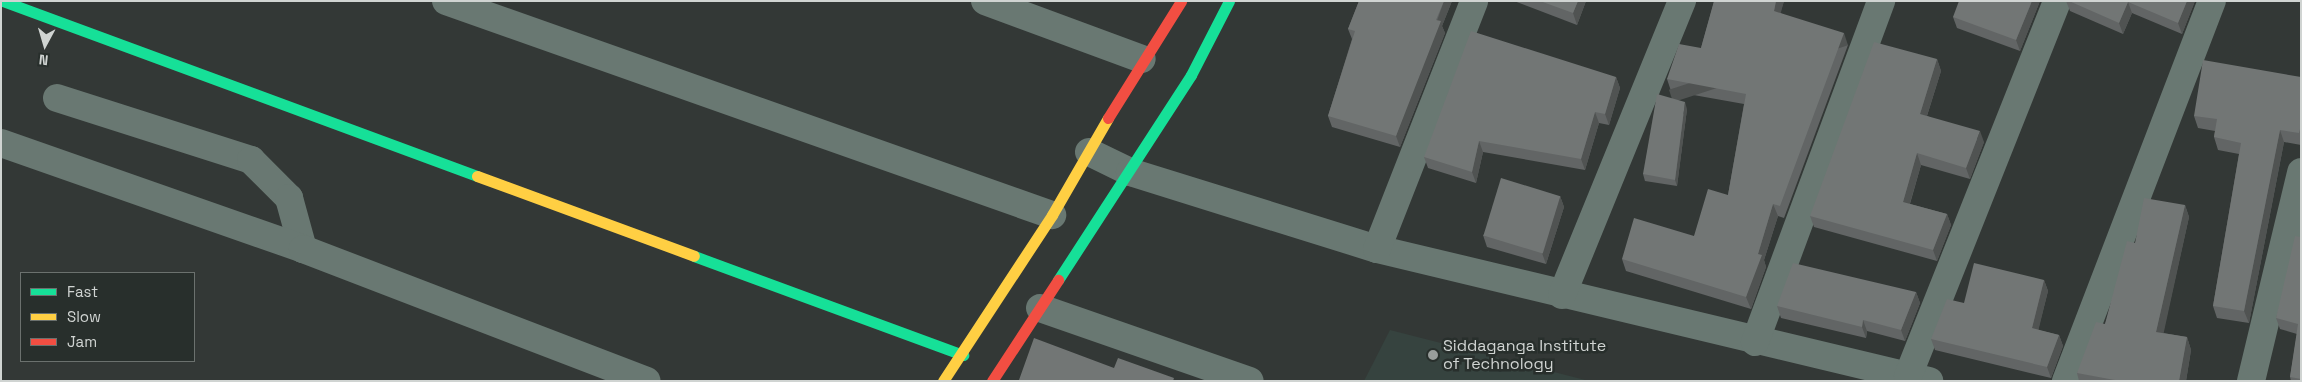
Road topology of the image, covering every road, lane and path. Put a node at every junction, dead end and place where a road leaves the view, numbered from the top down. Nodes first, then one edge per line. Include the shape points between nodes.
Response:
1 (3, 1) edge
2 (985, 1) edge
3 (1181, 1) edge
4 (1229, 1) edge
5 (1474, 1) edge
6 (1682, 1) edge
7 (1881, 1) edge
8 (2057, 1) edge
9 (2212, 1) edge
10 (450, 2) edge
11 (1142, 58) junction
12 (56, 98) dead end
13 (1, 143) edge
14 (1089, 152) junction
15 (1130, 172) junction
16 (2301, 172) edge
17 (1052, 215) junction
18 (303, 249) junction
19 (1377, 249) junction
20 (1562, 295) junction
21 (1040, 308) junction
22 (1756, 342) junction
23 (963, 356) junction
24 (1190, 371) edge
25 (1918, 378) edge
26 (646, 381) edge
27 (943, 381) edge
28 (992, 381) edge
29 (1250, 381) edge
30 (2066, 381) edge
31 (2251, 381) edge

1 - 23 street
2 - 11 street
3 - 11 street
4 - 15 street via 1191,75
5 - 19 street
6 - 20 street
7 - 22 street
8 - 25 street
9 - 30 street
10 - 17 street
11 - 14 street
12 - 18 street via 250,160 289,198
13 - 18 street
14 - 15 street
14 - 17 street
15 - 19 street
15 - 21 street
16 - 31 street
17 - 23 street
18 - 26 street
19 - 20 street
20 - 22 street
21 - 24 street
21 - 28 street
22 - 25 street
23 - 27 street
24 - 29 street

